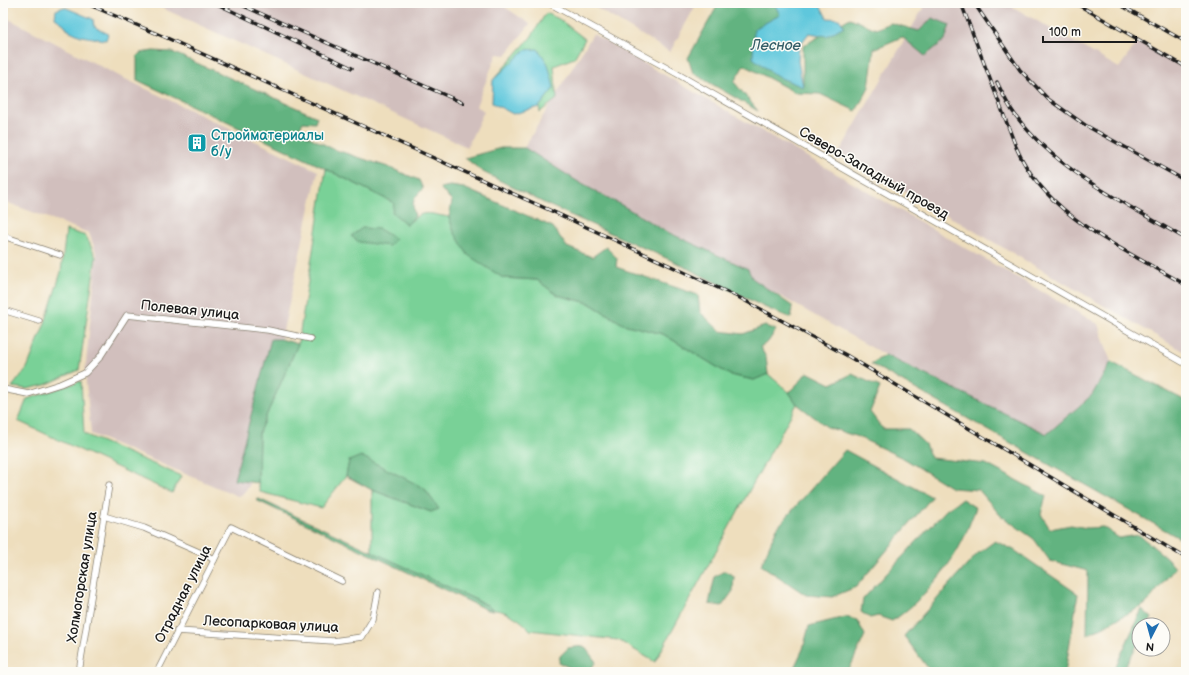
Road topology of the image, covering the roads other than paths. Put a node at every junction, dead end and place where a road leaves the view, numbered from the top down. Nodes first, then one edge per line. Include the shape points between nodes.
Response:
1 (550, 3) edge
2 (3, 236) edge
3 (60, 255) dead end
4 (3, 310) edge
5 (39, 322) dead end
6 (311, 339) dead end
7 (1186, 364) edge
8 (3, 389) edge
9 (108, 485) dead end
10 (104, 516) junction
11 (214, 560) junction
12 (342, 581) dead end
13 (378, 592) dead end
14 (177, 631) junction
15 (79, 672) edge
16 (157, 672) edge

1 - 7 street, Северо-Западный проезд
2 - 3 street
4 - 5 street
6 - 8 street, Полевая улица via 268,330 127,315 100,357 85,373 28,394
9 - 10 street, Холмогорская улица
10 - 11 street via 144,528
10 - 15 street, Холмогорская улица
11 - 12 street, Отрадная улица via 231,527
11 - 14 street, Отрадная улица
13 - 14 street, Лесопарковая улица via 373,619 362,637 333,641
14 - 16 street, Отрадная улица

